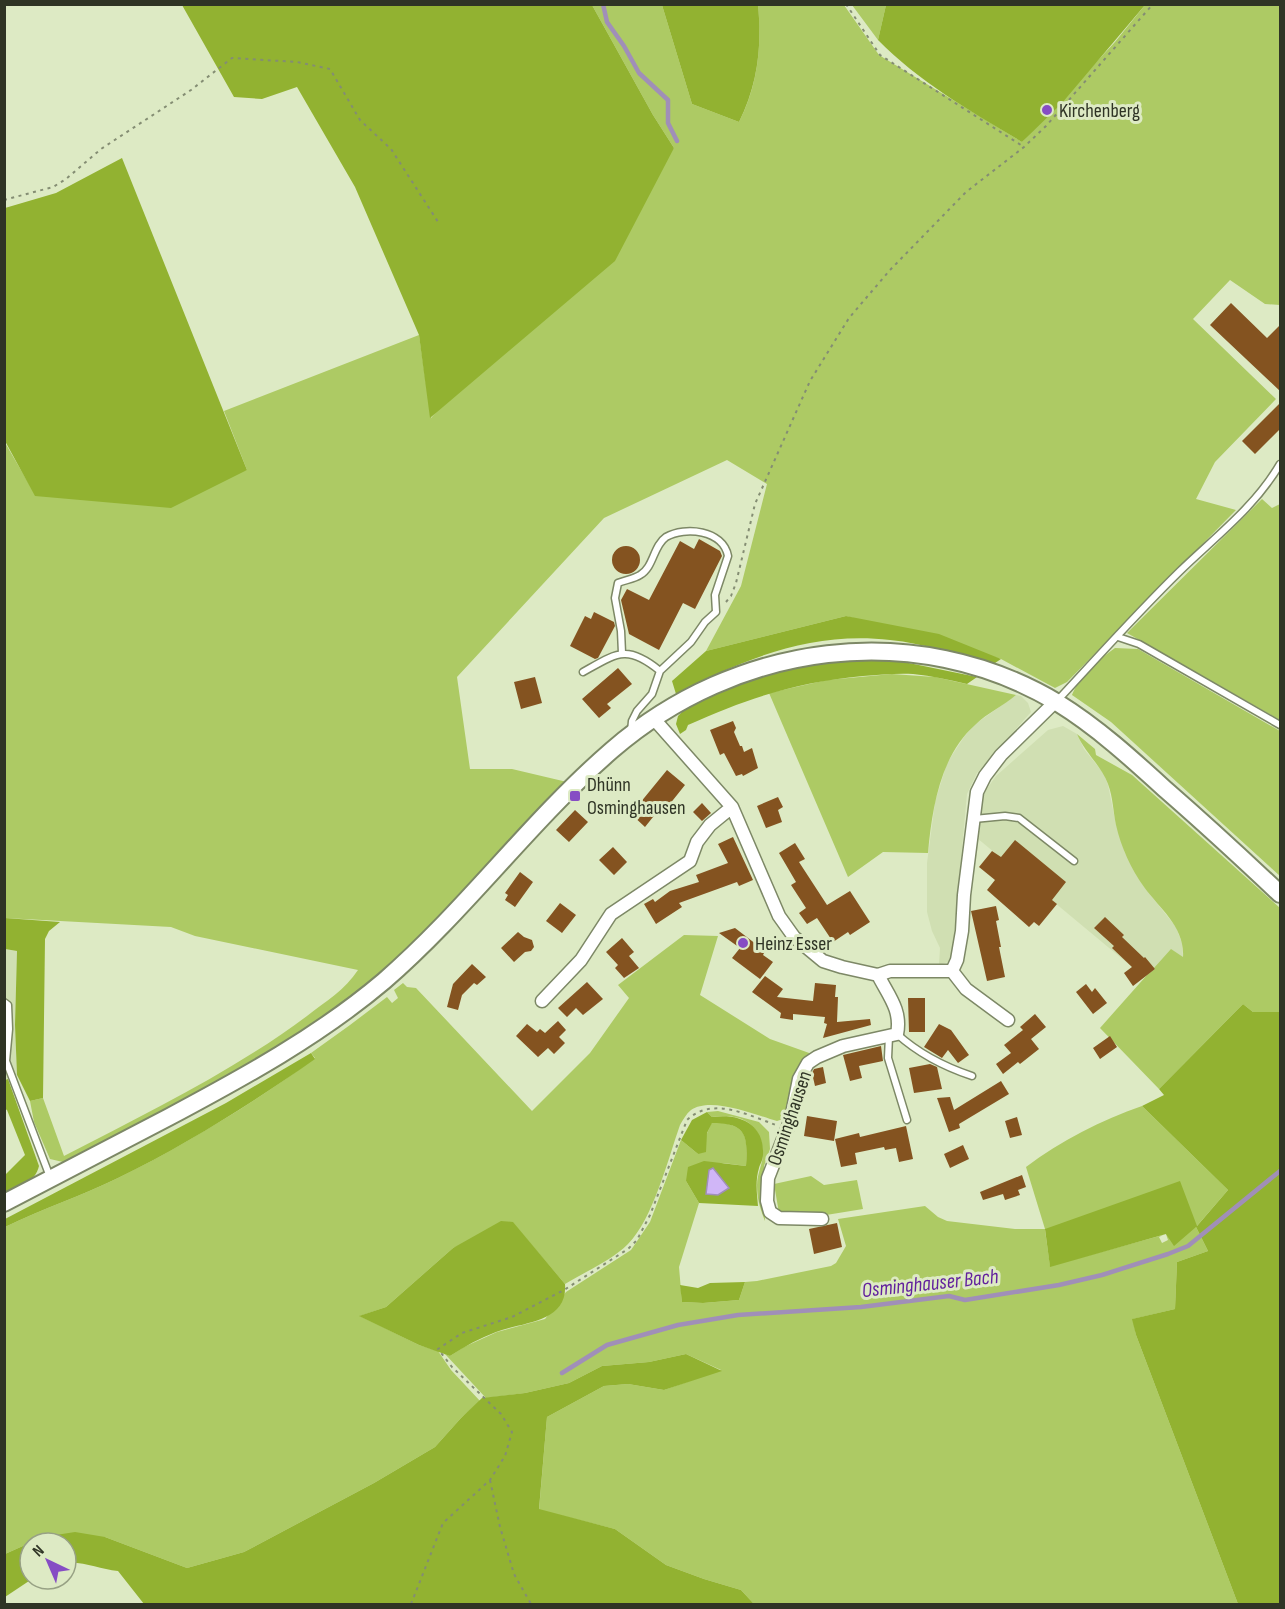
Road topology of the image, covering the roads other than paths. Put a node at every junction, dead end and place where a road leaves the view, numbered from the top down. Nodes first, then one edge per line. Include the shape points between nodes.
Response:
1 (1281, 464) edge
2 (1118, 637) junction
3 (622, 653) junction
4 (660, 671) junction
5 (583, 672) dead end
6 (1055, 702) junction
7 (654, 719) junction
8 (1281, 725) edge
9 (631, 735) junction
10 (732, 807) junction
11 (973, 819) junction
12 (1074, 861) dead end
13 (1281, 894) edge
14 (952, 971) junction
15 (878, 975) junction
16 (542, 1000) dead end
17 (4, 1002) edge
18 (1008, 1020) dead end
19 (893, 1035) junction
20 (5, 1061) edge
21 (972, 1076) dead end
22 (907, 1120) dead end
23 (51, 1178) junction
24 (4, 1203) edge
25 (822, 1219) dead end

1 - 2 lane via 1245,510
2 - 6 lane
2 - 8 lane via 1139,644
3 - 4 lane via 637,656
3 - 4 lane via 615,608 618,583 647,569 664,538 680,531 711,536 727,549 727,563 715,595 716,612
3 - 5 lane
4 - 9 lane via 652,694 632,721
6 - 7 main road via 989,671 947,660 896,652 856,652 808,656 755,668 694,693
6 - 11 street via 985,776 977,792
6 - 13 main road via 1119,748
7 - 9 main road
7 - 10 street
9 - 23 main road via 580,778 425,943 346,1011 260,1067
10 - 15 street via 779,916 795,937 823,961
10 - 16 street via 710,825 697,842 690,861 611,914 581,960
11 - 12 lane via 1019,818
11 - 14 street via 962,931
14 - 15 street via 890,971
14 - 18 street via 966,989
15 - 19 street via 896,1007 899,1024
17 - 20 lane via 8,1005 9,1029
19 - 21 lane via 919,1052
19 - 22 lane via 888,1058
19 - 25 street, Osminghausen via 843,1046 817,1057 808,1063 799,1079 787,1130 766,1185 768,1208 779,1218
20 - 23 lane
23 - 24 main road

